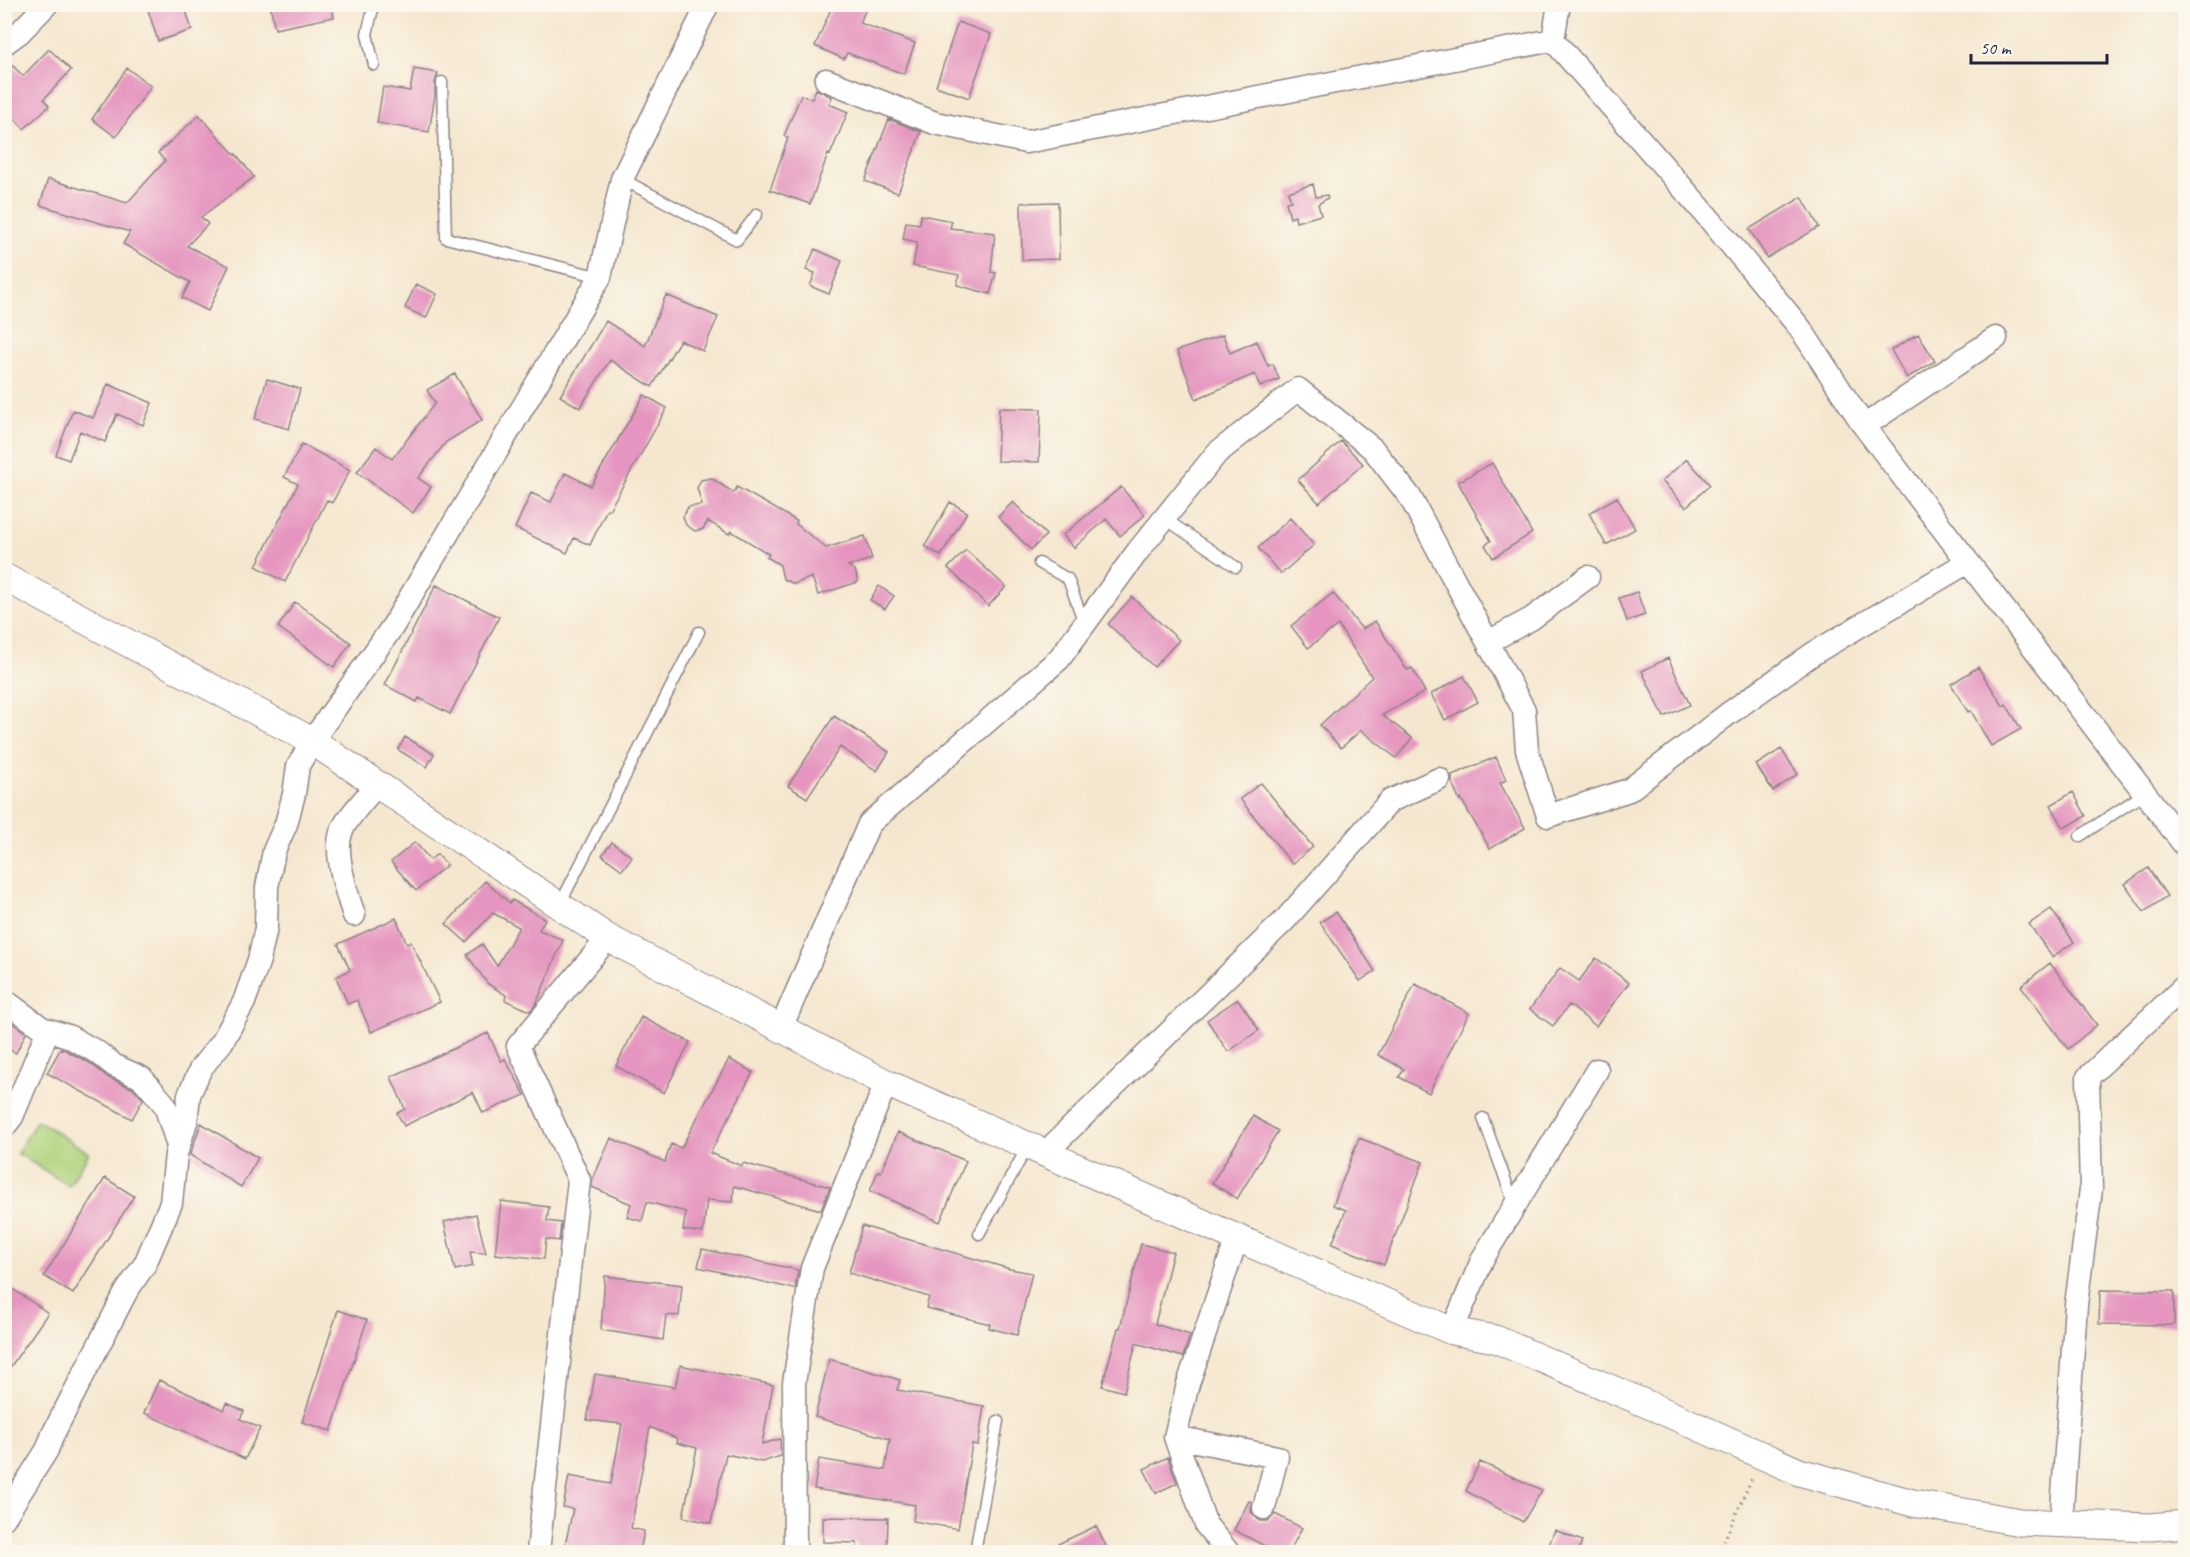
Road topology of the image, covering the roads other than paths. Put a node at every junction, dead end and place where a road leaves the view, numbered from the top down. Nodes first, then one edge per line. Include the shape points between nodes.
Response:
1 (47, 4) edge
2 (374, 4) edge
3 (708, 4) edge
4 (1559, 4) edge
5 (1553, 40) junction
6 (4, 44) edge
7 (374, 65) dead end
8 (826, 80) dead end
9 (442, 82) dead end
10 (622, 178) junction
11 (756, 214) dead end
12 (600, 278) junction
13 (1996, 338) dead end
14 (1864, 426) junction
15 (1164, 518) junction
16 (1968, 562) junction
17 (1039, 563) dead end
18 (1236, 567) dead end
19 (4, 577) edge
20 (1588, 577) dead end
21 (1084, 625) junction
22 (699, 632) dead end
23 (1488, 642) junction
24 (312, 741) junction
25 (1439, 779) dead end
26 (378, 784) junction
27 (2145, 793) junction
28 (2080, 836) dead end
29 (2186, 847) edge
30 (558, 906) junction
31 (354, 915) dead end
32 (608, 939) junction
33 (2186, 985) edge
34 (4, 1000) edge
35 (781, 1028) junction
36 (48, 1030) junction
37 (1597, 1070) dead end
38 (886, 1083) junction
39 (1484, 1118) dead end
40 (4, 1127) edge
41 (178, 1146) junction
42 (1037, 1149) junction
43 (1515, 1206) junction
44 (979, 1234) dead end
45 (1237, 1238) junction
46 (1452, 1331) junction
47 (998, 1421) dead end
48 (1175, 1437) junction
49 (1264, 1508) dead end
50 (4, 1518) edge
51 (2061, 1524) junction
52 (2186, 1524) edge
53 (538, 1552) edge
54 (795, 1552) edge
55 (975, 1552) edge
56 (1228, 1552) edge

1 - 6 street
2 - 7 lane via 367,34
3 - 10 street
4 - 5 street
5 - 8 street via 1026,142 935,123
5 - 14 street via 1800,328
9 - 12 lane via 446,238
10 - 11 lane via 737,240
10 - 12 street
12 - 24 street via 393,626
13 - 14 street
14 - 16 street
15 - 18 lane
15 - 21 street
15 - 23 street via 1217,453 1298,389 1373,449 1410,497
16 - 23 street via 1814,653 1629,790 1548,816 1527,750 1524,710
16 - 27 street
17 - 21 lane via 1068,579
19 - 24 street
20 - 23 street via 1532,619
21 - 35 street via 1059,659 869,824
22 - 30 lane
24 - 26 street
24 - 41 street via 298,766 286,824 274,851 259,960 244,1002 222,1042 201,1068 189,1095
25 - 42 street via 1390,801 1285,920
26 - 30 street
26 - 31 street via 341,832 340,852
27 - 28 lane
27 - 29 street
30 - 32 street
32 - 35 street
32 - 53 street via 518,1046 579,1180
33 - 51 street via 2088,1077 2091,1189 2076,1305
34 - 36 street
35 - 38 street
36 - 40 street via 12,1117
36 - 41 street via 68,1036 142,1078 165,1105
37 - 43 street
38 - 42 street
38 - 54 street via 812,1268 795,1383
39 - 43 lane
41 - 50 street via 171,1203 145,1264 126,1292 47,1450
42 - 44 lane
42 - 45 street
43 - 46 street via 1483,1258
45 - 46 street
45 - 48 street via 1188,1384
46 - 51 street via 1495,1339 1799,1472 1913,1503 2020,1522
47 - 55 lane
48 - 49 street via 1277,1457
48 - 56 street via 1206,1525
51 - 52 street

